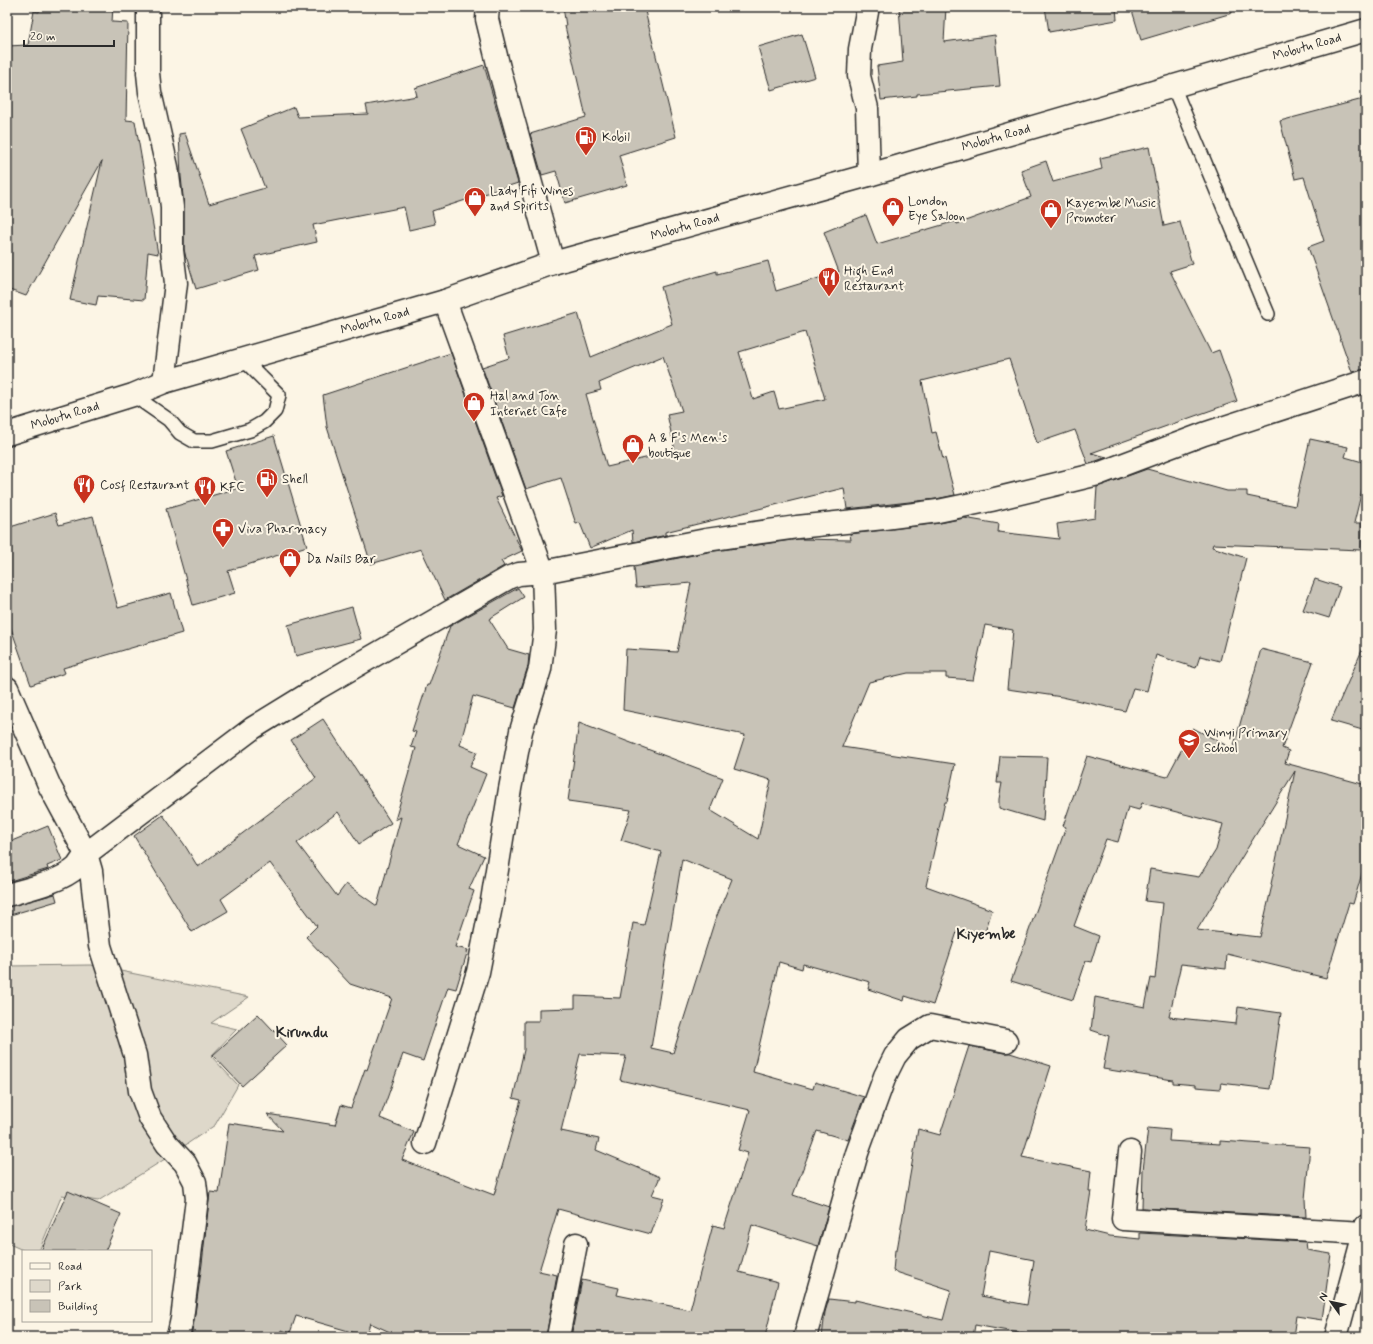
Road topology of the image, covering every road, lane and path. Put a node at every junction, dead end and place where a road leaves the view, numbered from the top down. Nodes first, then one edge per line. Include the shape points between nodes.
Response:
1 (148, 7) edge
2 (488, 7) edge
3 (868, 7) edge
4 (1366, 30) edge
5 (1173, 86) junction
6 (869, 175) junction
7 (553, 263) junction
8 (445, 300) junction
9 (1268, 314) dead end
10 (243, 359) junction
11 (1366, 381) edge
12 (164, 382) junction
13 (133, 394) junction
14 (7, 434) edge
15 (543, 572) junction
16 (7, 688) edge
17 (86, 854) junction
18 (7, 895) edge
19 (1006, 1041) dead end
20 (425, 1143) dead end
21 (1130, 1152) dead end
22 (1365, 1230) edge
23 (576, 1244) dead end
24 (178, 1337) edge
25 (558, 1337) edge
26 (805, 1337) edge
27 (1336, 1337) edge

1 - 12 street via 148,73 172,201 172,250 176,284
2 - 7 street via 487,19 499,68
3 - 6 street via 858,76 867,108
4 - 5 street, Mobutu Road
5 - 6 street, Mobutu Road
5 - 9 lane
6 - 7 street, Mobutu Road
7 - 8 street, Mobutu Road
8 - 10 street, Mobutu Road
8 - 15 street
10 - 12 street, Mobutu Road
10 - 13 lane via 279,395 275,411 264,422 250,430 212,441 194,441 180,433 169,420
11 - 15 street via 1204,434 1098,474 991,500 938,511 706,540
12 - 13 street, Mobutu Road
13 - 14 street, Mobutu Road
15 - 17 street via 510,577 253,728
15 - 20 street via 545,630 540,669 521,731 478,972
16 - 17 street via 50,787
17 - 18 street via 78,866 68,874
17 - 24 street via 91,871 100,946 135,1055 140,1091 150,1118 167,1144 185,1163 195,1182 197,1199
19 - 26 street via 930,1026 909,1039 895,1056 884,1076 857,1153
21 - 22 street via 1122,1219
22 - 27 street
23 - 25 street

